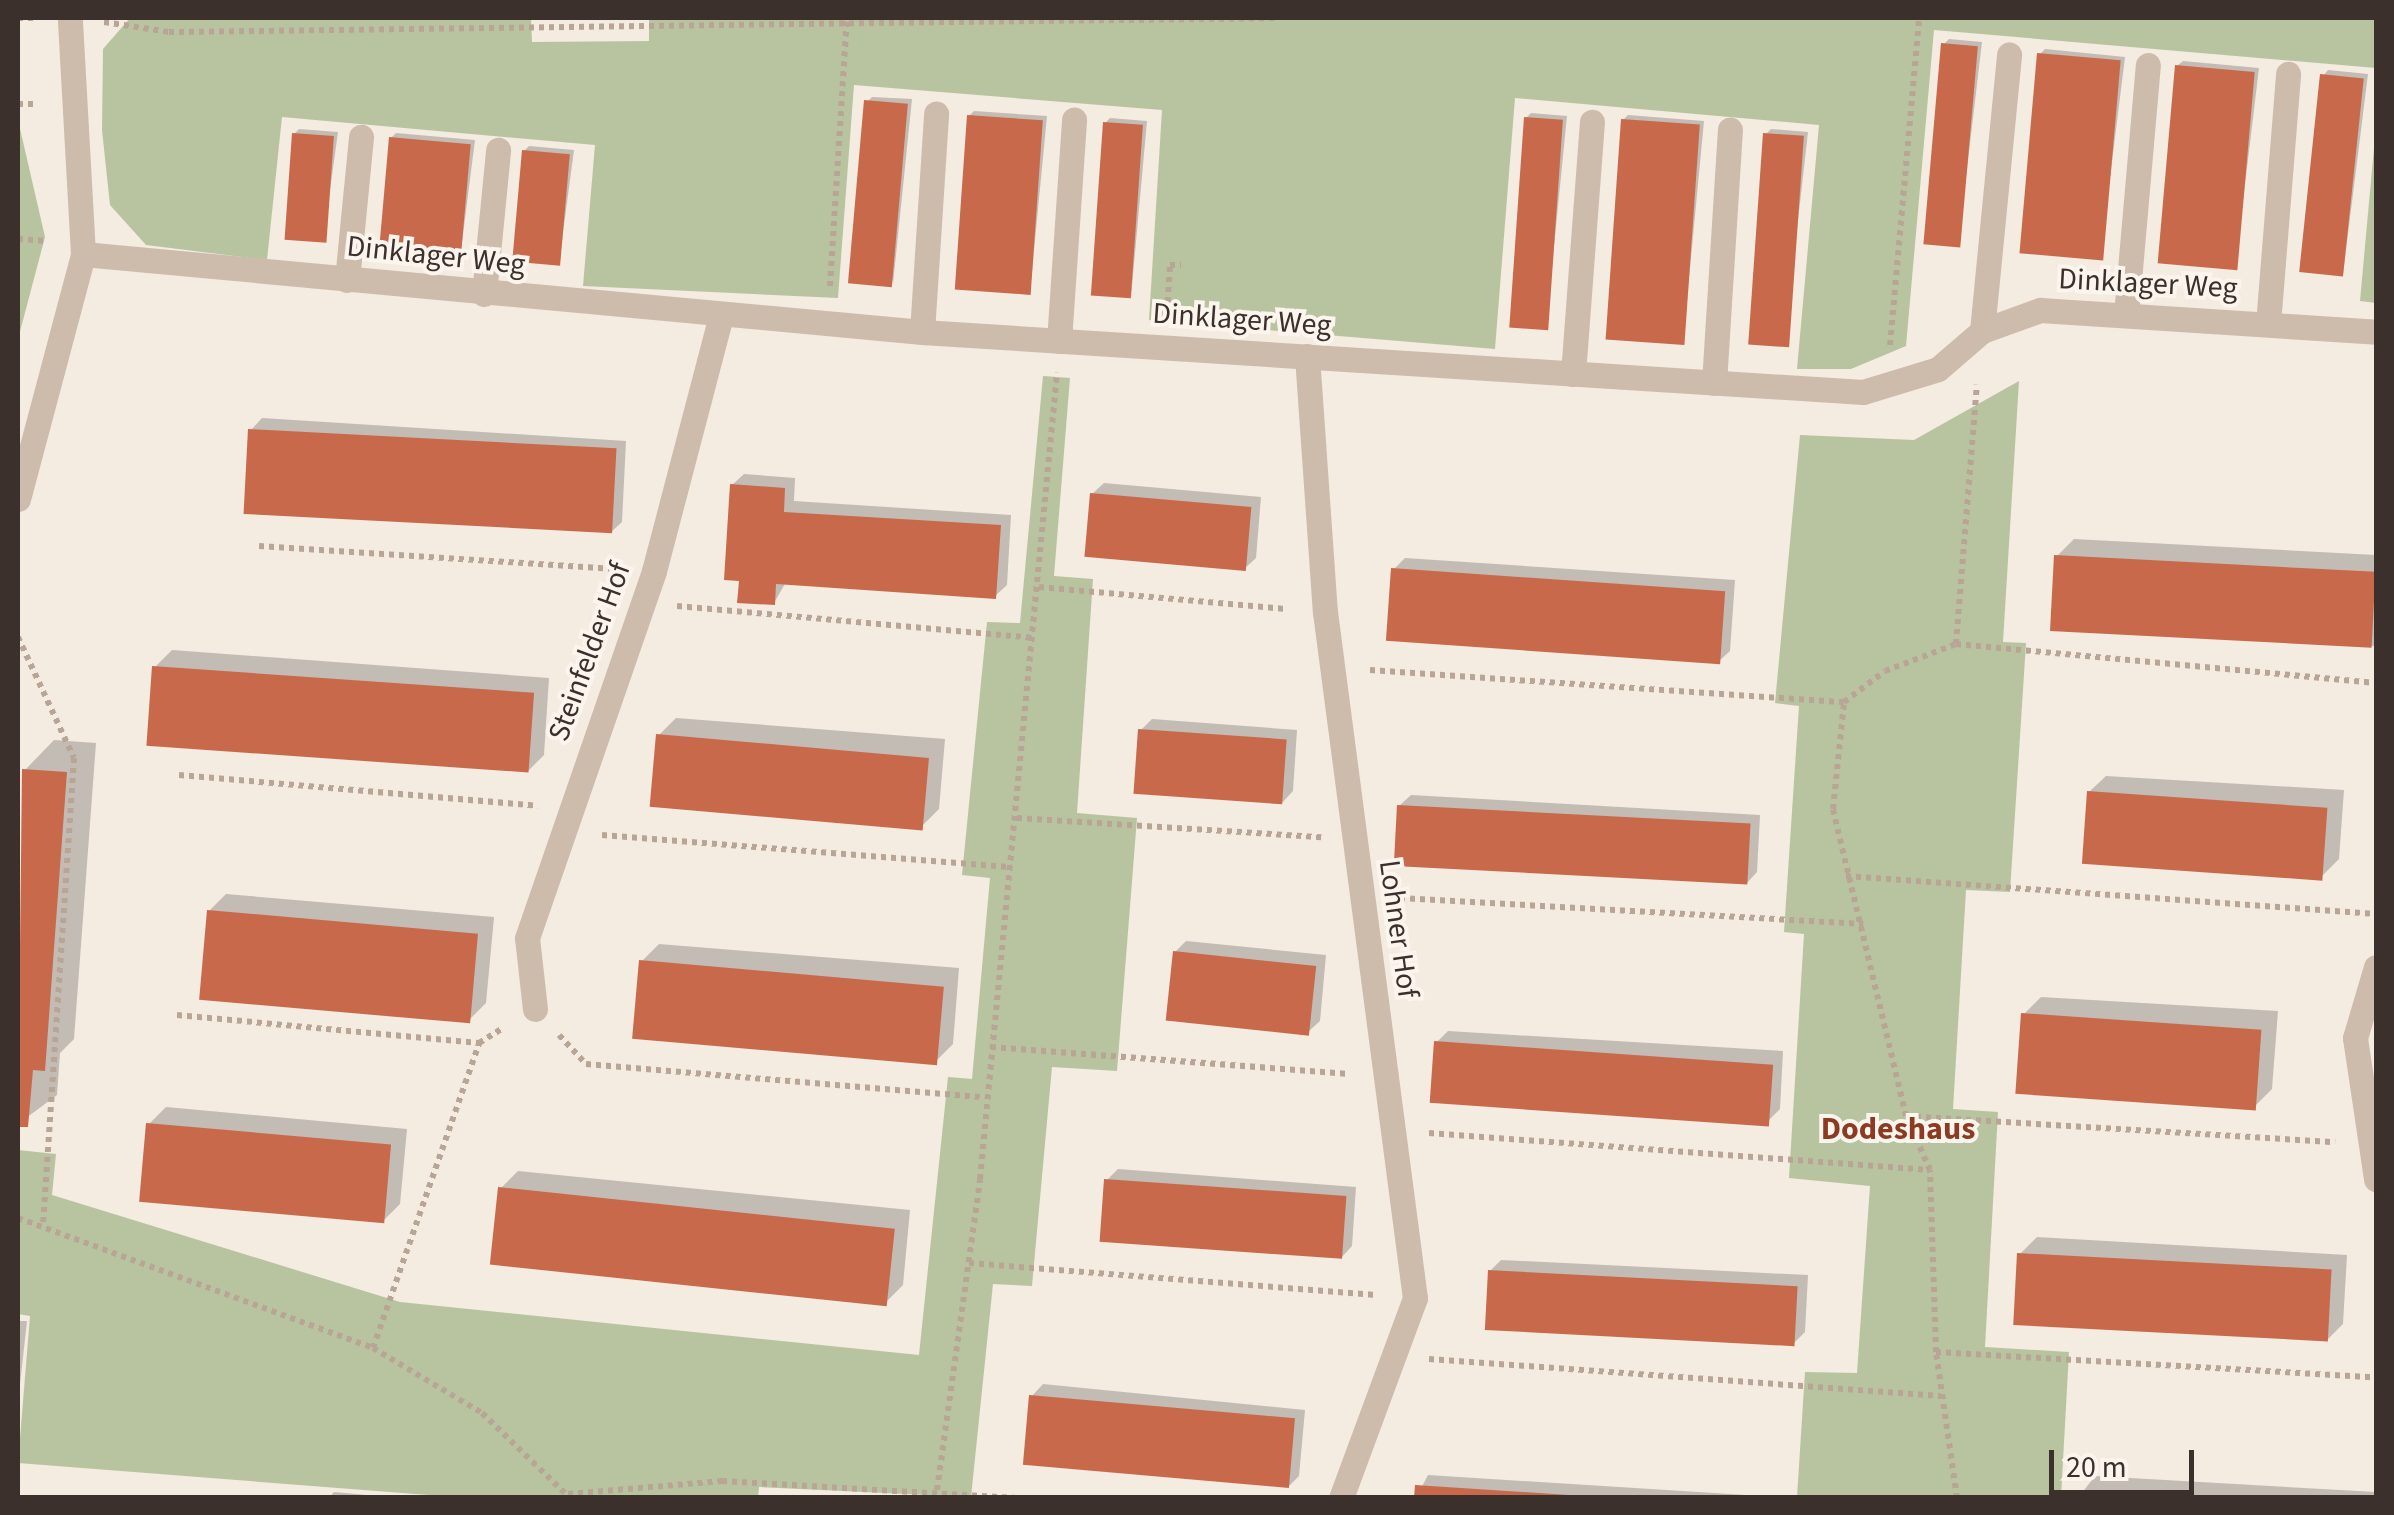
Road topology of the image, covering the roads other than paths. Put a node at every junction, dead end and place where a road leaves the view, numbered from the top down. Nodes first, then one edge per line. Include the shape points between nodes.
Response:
1 (81, 19) edge
2 (2008, 54) dead end
3 (2148, 66) dead end
4 (2288, 74) dead end
5 (936, 113) dead end
6 (1074, 120) dead end
7 (1592, 122) dead end
8 (1730, 130) dead end
9 (362, 137) dead end
10 (498, 150) dead end
11 (83, 254) junction
12 (347, 280) junction
13 (484, 294) junction
14 (721, 315) junction
15 (2126, 315) junction
16 (2268, 324) junction
17 (1982, 330) junction
18 (922, 332) junction
19 (2376, 332) edge
20 (1059, 341) junction
21 (1307, 356) junction
22 (1573, 374) junction
23 (1714, 384) junction
24 (18, 499) edge
25 (2376, 968) edge
26 (534, 1009) road end
27 (2376, 1180) edge
28 (1341, 1498) edge

1 - 11 street
2 - 17 street
3 - 15 street
4 - 16 street
5 - 18 street
6 - 20 street
7 - 22 street
8 - 23 street
9 - 12 street
10 - 13 street
11 - 12 street, Dinklager Weg
11 - 24 street
12 - 13 street, Dinklager Weg
13 - 14 street, Dinklager Weg
14 - 18 street, Dinklager Weg
14 - 26 street, Steinfelder Hof via 654,571 527,938
15 - 16 street, Dinklager Weg
15 - 17 street, Dinklager Weg via 2040,310
16 - 19 street, Dinklager Weg
17 - 23 street, Dinklager Weg via 1938,369 1893,388
18 - 20 street, Dinklager Weg
20 - 21 street, Dinklager Weg
21 - 22 street, Dinklager Weg
21 - 28 street, Lohner Hof via 1325,612 1414,1298
22 - 23 street, Dinklager Weg
25 - 27 street via 2355,1038

